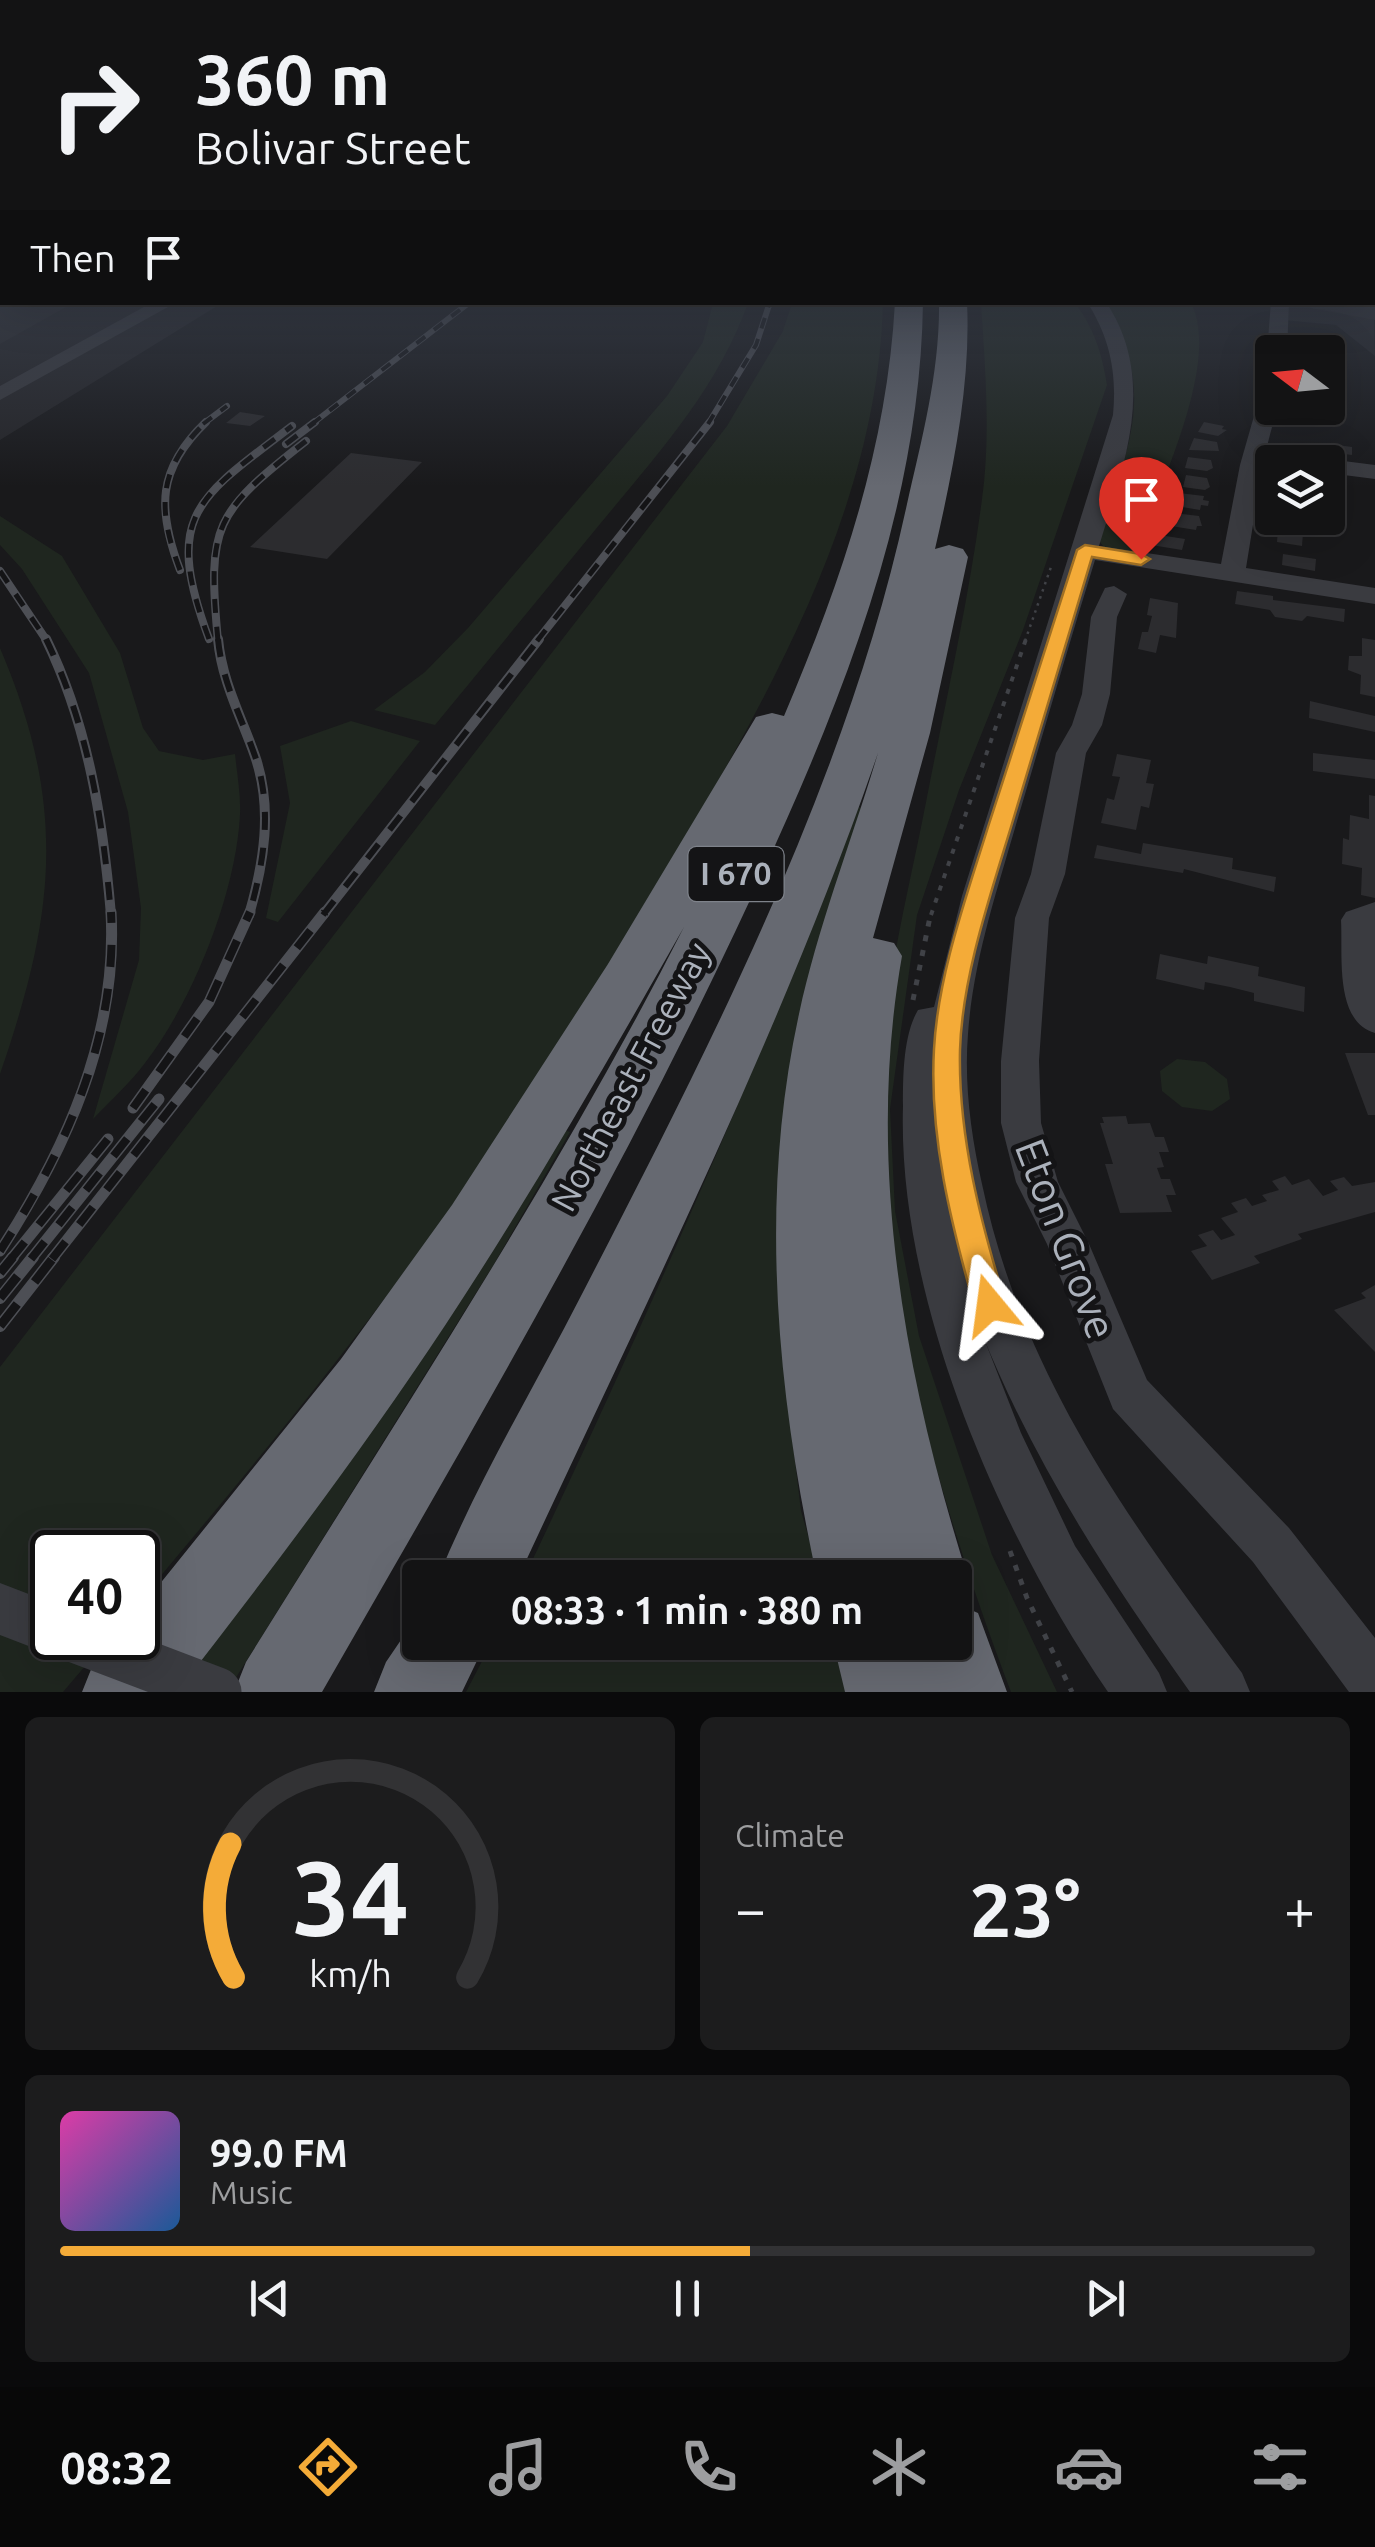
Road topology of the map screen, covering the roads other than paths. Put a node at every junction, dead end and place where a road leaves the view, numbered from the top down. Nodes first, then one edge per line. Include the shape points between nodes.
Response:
1 (119, 329) edge
2 (908, 329) edge
3 (953, 329) edge
4 (955, 329) edge
5 (1110, 329) edge
6 (0, 394) edge
7 (1262, 425) edge
8 (1254, 455) joint
9 (1345, 468) edge
10 (1375, 472) edge
11 (1085, 550) junction
12 (863, 566) junction
13 (1232, 573) junction
14 (1114, 594) dead end
15 (1375, 596) edge
16 (924, 678) junction
17 (977, 899) junction
18 (1375, 914) edge
19 (1375, 1020) edge
20 (487, 1560) edge
21 (853, 1560) edge
22 (922, 1560) edge
23 (0, 1609) edge
24 (30, 1621) edge
25 (133, 1660) edge
26 (436, 1660) edge
27 (879, 1660) edge
28 (954, 1660) edge
29 (1375, 1682) edge
30 (124, 1692) edge
31 (217, 1692) edge
32 (276, 1692) edge
33 (419, 1692) edge
34 (887, 1692) edge
35 (964, 1692) edge
36 (1140, 1692) edge
37 (1222, 1692) edge

1 - 6 street
2 - 12 highway, Northeast Freeway / I 670 via 895,433
3 - 20 highway, Northeast Freeway via 904,604 867,724 699,1127
4 - 16 highway via 964,392 962,448 954,534
5 - 11 street via 1127,384 1118,444
7 - 8 street
8 - 13 street
9 - 10 street
11 - 13 street
11 - 17 street
12 - 30 highway via 646,951 542,1120 366,1381
12 - 32 highway, Northeast Freeway / I 670 via 826,669 696,961 582,1171
13 - 15 street
14 - 29 street, Eton Grove via 1104,617 1096,694 1071,753 1048,874 1032,918 1021,1122 1037,1182 1129,1394 1271,1545
16 - 21 highway via 847,935 824,1033 809,1153 807,1281 820,1408
16 - 22 highway via 918,756 860,1034 855,1110 882,1402
17 - 36 street via 945,969 930,1026 921,1114 928,1210 951,1312 998,1439 1067,1582
17 - 37 street via 947,1051 964,1216 990,1305 1081,1490
18 - 19 street via 1358,920 1366,1011
23 - 24 street
25 - 31 street, bridge
26 - 33 highway
27 - 34 highway
28 - 35 highway

